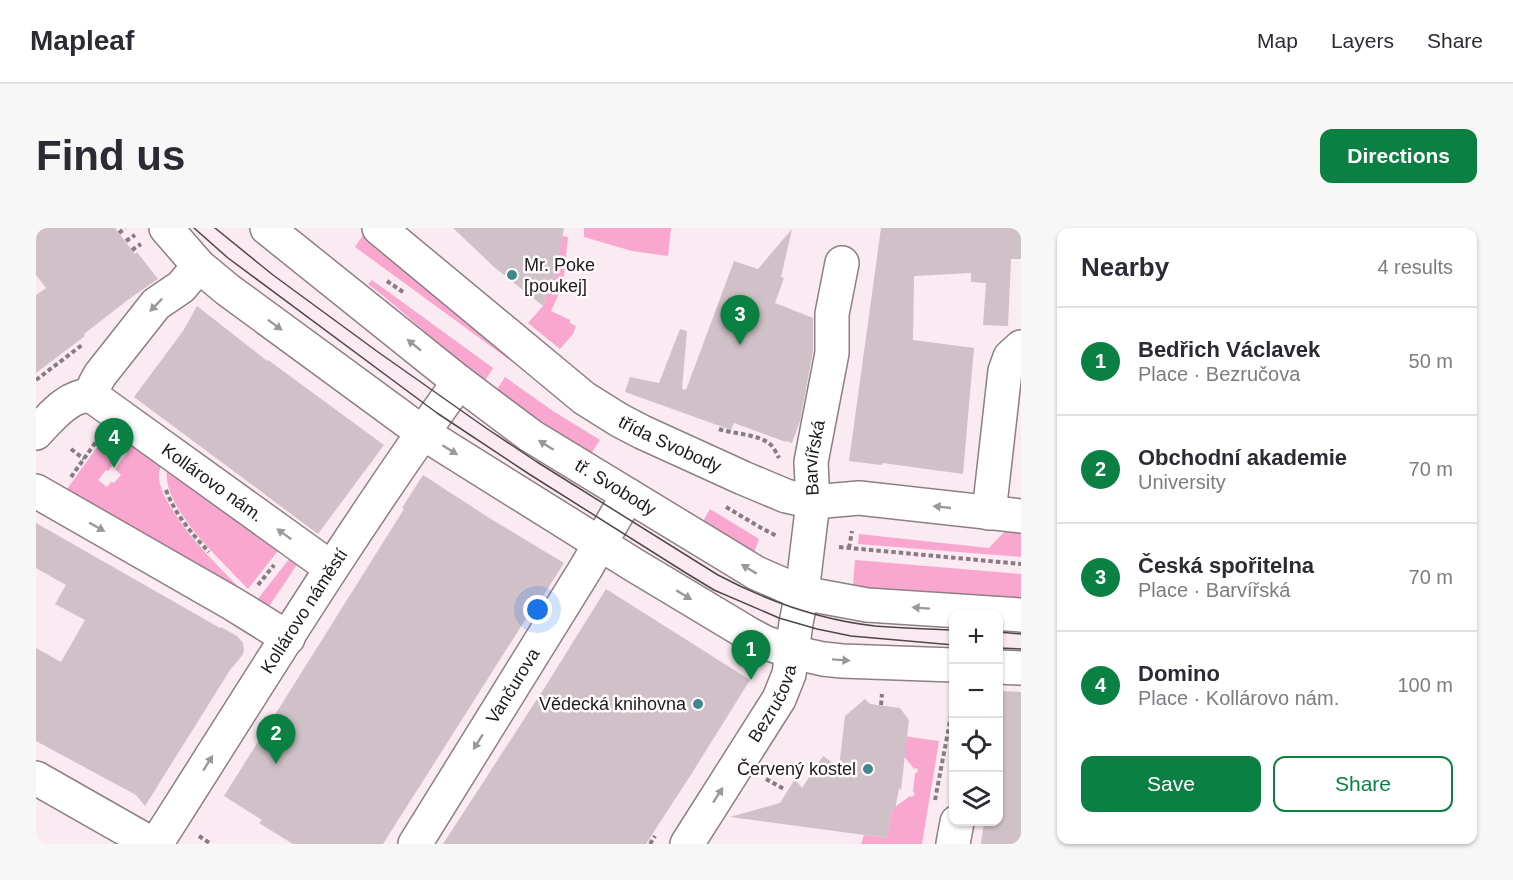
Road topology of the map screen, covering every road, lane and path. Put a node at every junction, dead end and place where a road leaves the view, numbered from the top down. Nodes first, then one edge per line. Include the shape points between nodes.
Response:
1 (125, 228) edge
2 (267, 228) edge
3 (380, 228) edge
4 (151, 231) edge
5 (119, 233) dead end
6 (126, 241) dead end
7 (842, 263) dead end
8 (199, 266) junction
9 (1021, 347) edge
10 (51, 362) dead end
11 (54, 366) dead end
12 (459, 382) junction
13 (92, 396) junction
14 (711, 427) dead end
15 (423, 433) junction
16 (36, 434) edge
17 (101, 435) dead end
18 (71, 449) dead end
19 (84, 459) junction
20 (784, 465) dead end
21 (165, 485) dead end
22 (50, 488) edge
23 (628, 495) junction
24 (813, 502) junction
25 (989, 513) junction
26 (1021, 516) edge
27 (600, 544) junction
28 (830, 546) dead end
29 (210, 553) dead end
30 (280, 557) dead end
31 (1021, 564) edge
32 (331, 568) junction
33 (258, 586) dead end
34 (802, 593) junction
35 (949, 611) edge
36 (1003, 614) edge
37 (1021, 615) edge
38 (288, 638) junction
39 (792, 652) junction
40 (949, 665) edge
41 (1003, 667) edge
42 (1021, 668) edge
43 (882, 696) dead end
44 (880, 705) dead end
45 (953, 718) edge
46 (36, 778) edge
47 (945, 816) edge
48 (198, 830) dead end
49 (154, 844) edge
50 (211, 844) edge
51 (416, 844) edge
52 (687, 844) edge
53 (953, 844) edge

1 - 5 path
12 -> 2 street, tř. Svobody
3 - 24 street, třída Svobody via 598,408 642,432 786,496
4 - 6 path
4 - 8 street
7 - 24 street, Barvířská via 832,314 832,354 811,462
8 -> 13 street via 176,291 156,304 106,366
8 -> 15 street
9 - 25 street via 1010,357 1005,370
10 - 11 path
12 - 15 street, Kollárovo náměstí
23 -> 12 street, tř. Svobody via 531,436
13 - 16 street via 75,399
32 -> 13 street, Kollárovo nám.
14 - 20 path via 753,436 772,446
15 -> 27 street
15 - 32 street, Kollárovo náměstí
17 - 19 path
18 - 19 path
19 - 22 path
21 - 29 path via 178,514
22 -> 38 street via 46,498
23 - 27 street, Vančurova
34 -> 23 street, tř. Svobody via 756,573
25 -> 24 street, třída Svobody via 859,498
24 - 34 street, Barvířská
25 - 26 street, třída Svobody
27 -> 39 street via 749,634
27 -> 51 street, Vančurova
28 - 31 path
30 - 33 path
32 - 38 street, Kollárovo náměstí
35 -> 34 street, tř. Svobody via 867,605
34 - 39 street, Barvířská
36 - 37 street, tř. Svobody
49 -> 38 street, Kollárovo náměstí
39 -> 40 street via 842,661
52 -> 39 street, Bezručova via 779,699
41 - 42 street
43 - 44 path
45 - 47 path
46 - 49 street
47 - 53 street
48 - 50 path via 200,838

